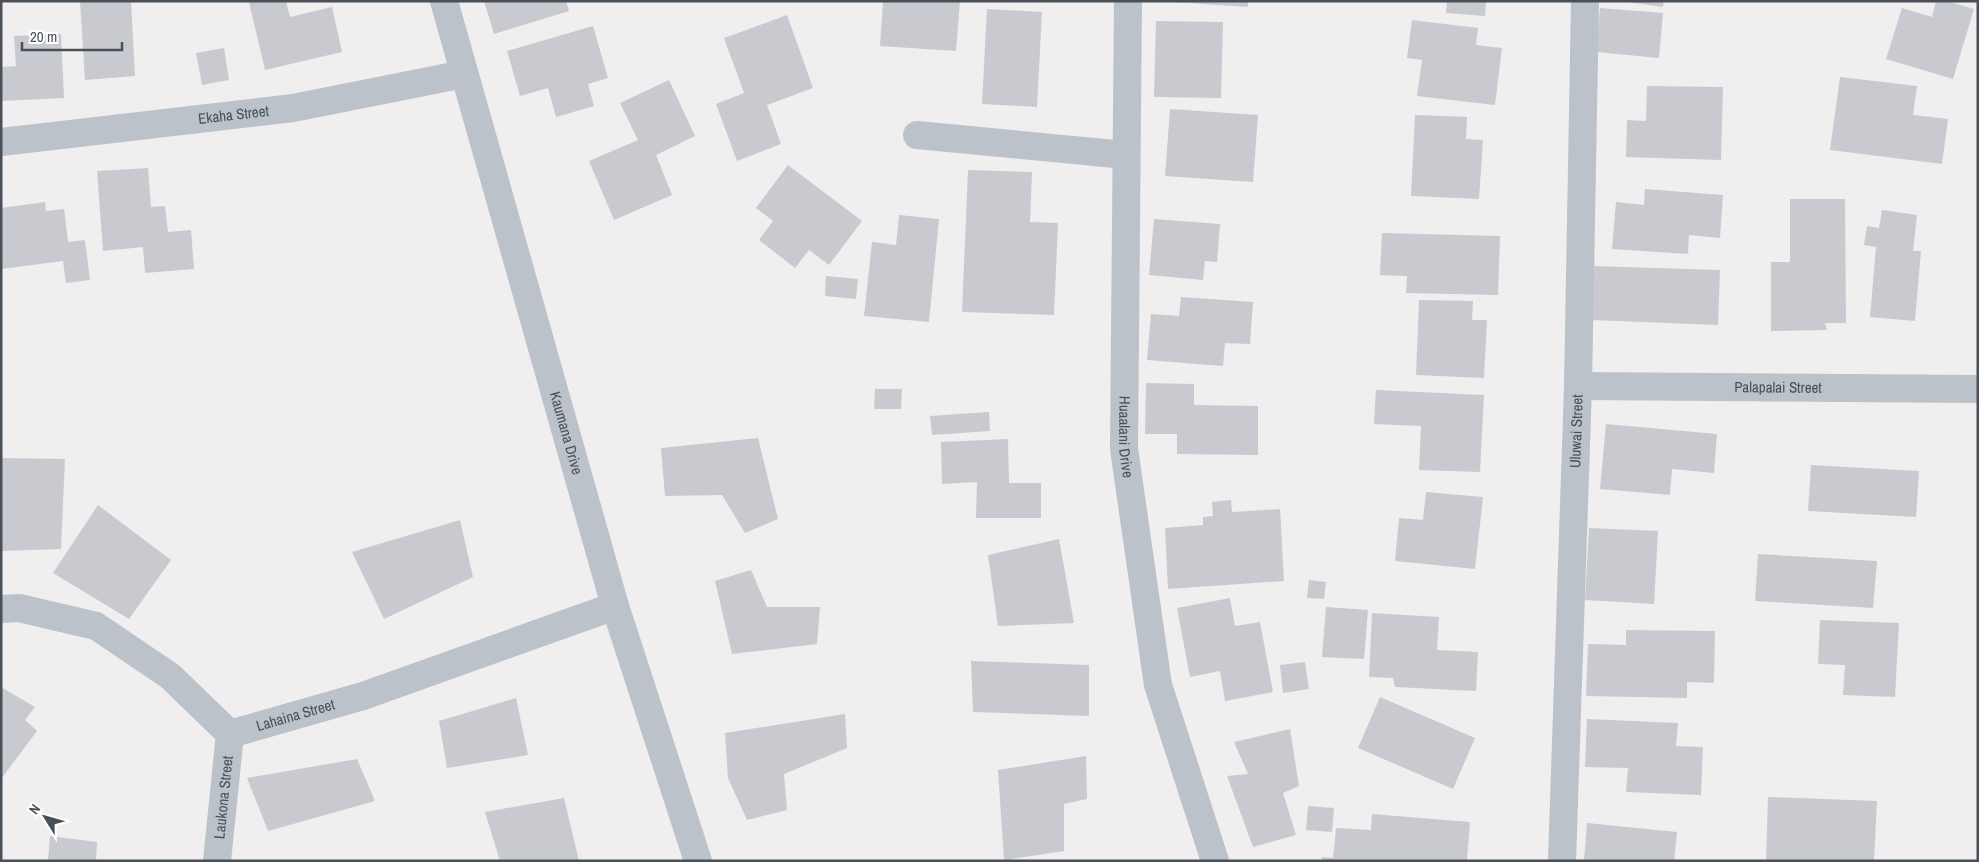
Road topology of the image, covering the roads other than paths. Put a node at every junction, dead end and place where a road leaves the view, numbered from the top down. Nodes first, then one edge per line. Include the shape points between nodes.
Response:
1 (444, 1) edge
2 (1128, 1) edge
3 (1585, 1) edge
4 (464, 74) junction
5 (917, 135) dead end
6 (1, 142) edge
7 (1126, 155) junction
8 (1578, 386) junction
9 (1978, 389) edge
10 (615, 606) junction
11 (1, 609) edge
12 (230, 734) junction
13 (217, 861) edge
14 (698, 861) edge
15 (1215, 861) edge
16 (1562, 861) edge

1 - 4 street, Kaumana Drive
2 - 7 street, Huaalani Drive
3 - 8 street, Uluwai Street
4 - 6 street, Ekaha Street via 293,108
4 - 10 street, Kaumana Drive
5 - 7 street
7 - 15 street, Huaalani Drive via 1124,449 1158,685
8 - 9 street, Palapalai Street
8 - 16 street, Uluwai Street
10 - 12 street, Lahaina Street via 363,696
10 - 14 street, Kaumana Drive
11 - 12 street via 19,608 96,626 170,676
12 - 13 street, Laukona Street

